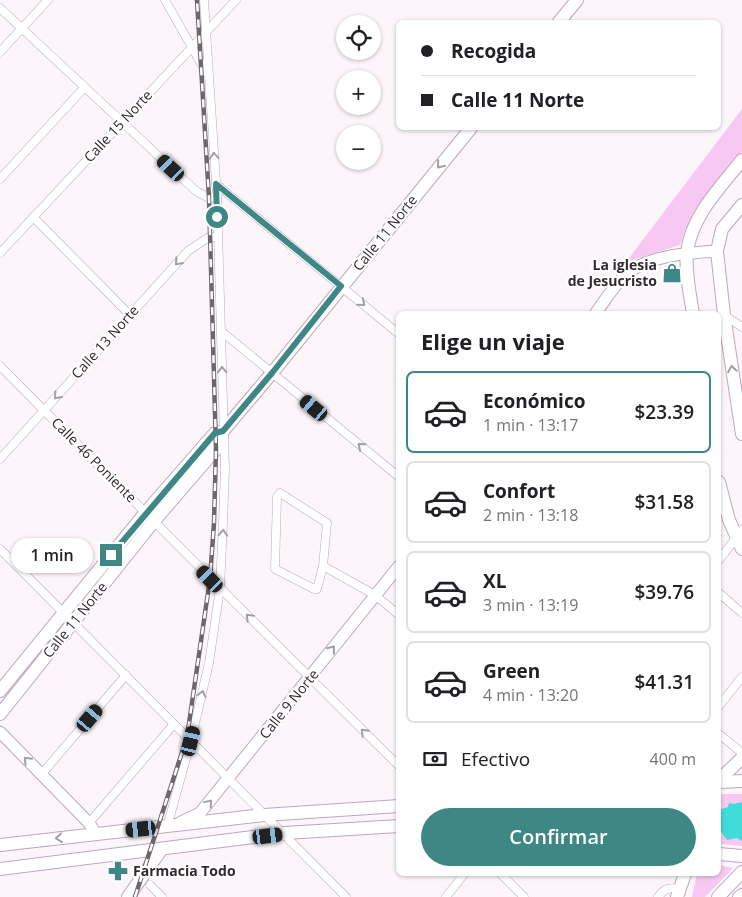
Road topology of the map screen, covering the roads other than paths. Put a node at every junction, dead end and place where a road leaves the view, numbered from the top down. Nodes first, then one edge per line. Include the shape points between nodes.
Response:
1 (48, 0) edge
2 (165, 0) edge
3 (204, 0) edge
4 (236, 0) edge
5 (577, 0) edge
6 (0, 8) edge
7 (561, 20) edge
8 (21, 30) junction
9 (205, 34) junction
10 (192, 48) junction
11 (0, 52) edge
12 (207, 75) junction
13 (84, 88) junction
14 (121, 122) junction
15 (469, 130) edge
16 (742, 160) edge
17 (0, 179) edge
18 (216, 184) junction
19 (217, 197) junction
20 (742, 205) edge
21 (33, 217) junction
22 (217, 237) junction
23 (717, 251) junction
24 (0, 253) edge
25 (687, 253) junction
26 (341, 286) junction
27 (597, 311) edge
28 (693, 311) edge
29 (130, 315) junction
30 (724, 315) junction
31 (742, 328) edge
32 (221, 331) junction
33 (396, 332) edge
34 (0, 366) edge
35 (272, 373) junction
36 (43, 410) junction
37 (223, 431) junction
38 (742, 434) edge
39 (0, 459) edge
40 (396, 475) edge
41 (721, 487) edge
42 (150, 516) junction
43 (739, 534) edge
44 (0, 549) edge
45 (742, 549) edge
46 (721, 557) edge
47 (323, 566) junction
48 (396, 570) edge
49 (220, 588) junction
50 (721, 595) edge
51 (375, 596) junction
52 (64, 612) junction
53 (742, 612) edge
54 (396, 613) edge
55 (73, 622) junction
56 (126, 675) junction
57 (742, 677) edge
58 (309, 678) junction
59 (0, 691) edge
60 (721, 703) edge
61 (0, 714) edge
62 (174, 724) junction
63 (0, 732) edge
64 (721, 736) edge
65 (191, 741) junction
66 (742, 753) edge
67 (742, 758) edge
68 (396, 763) edge
69 (721, 769) edge
70 (41, 775) junction
71 (229, 779) junction
72 (721, 779) edge
73 (721, 781) edge
74 (742, 781) edge
75 (396, 806) edge
76 (264, 815) junction
77 (396, 826) edge
78 (167, 827) junction
79 (93, 828) junction
80 (285, 834) junction
81 (0, 844) edge
82 (161, 850) junction
83 (721, 854) edge
84 (742, 856) edge
85 (0, 869) edge
86 (742, 872) edge
87 (462, 876) edge
88 (503, 876) edge
89 (150, 886) dead end
90 (681, 886) edge
91 (128, 897) edge
92 (162, 897) edge
93 (346, 897) edge
94 (446, 897) edge
95 (524, 897) edge
96 (658, 897) edge
97 (718, 897) edge

1 - 8 street
2 - 10 street
3 - 9 street
4 - 9 street, Calle 15 Norte
5 - 7 main road
6 - 8 street
8 - 11 street
8 - 13 street
9 - 10 street, Calle 15 Norte
9 - 12 street
10 - 12 street
10 - 14 street, Calle 15 Norte
18 -> 12 street
13 - 14 street
13 - 17 street
14 - 19 street via 196,191 209,198
14 - 21 street, Calle 15 Norte
15 -> 26 main road, Calle 11 Norte
16 - 25 main road via 705,207 690,236
18 - 19 street
18 - 26 street
19 - 22 street
20 - 23 main road via 722,229
21 - 24 street, Calle 15 Norte
21 - 29 street
22 -> 29 street, Calle 13 Norte via 209,237 188,251
22 - 32 street
23 - 25 main road
23 - 30 main road
25 - 27 main road via 639,266 623,277
25 - 28 main road
26 -> 33 street
26 - 35 main road, Calle 11 Norte
29 -> 36 street, Calle 13 Norte
30 - 31 street
38 -> 30 main road
32 - 35 street
37 -> 32 street
34 - 36 street, Calle 46 Poniente
35 - 37 main road, Calle 11 Norte
40 -> 35 street
36 - 39 street, Calle 13 Norte
36 - 42 street, Calle 46 Poniente
37 - 42 main road, Calle 11 Norte via 215,433
49 -> 37 street via 225,470
41 - 43 main road
42 - 49 street, Calle 46 Poniente
42 - 52 main road, Calle 11 Norte
42 - 55 main road, Calle 11 Norte
43 - 45 main road
43 - 46 street
44 - 52 street
47 - 47 street via 327,523 280,493 277,497 275,569 314,590
47 - 51 street
48 - 51 main road, Calle 9 Norte
58 -> 49 street, Calle 46 Poniente
65 -> 49 street via 209,663
50 - 53 street
51 - 54 street
58 -> 51 main road, Calle 9 Norte
52 - 55 street
52 - 59 main road, Calle 11 Norte
55 - 56 street
55 - 61 main road, Calle 11 Norte
56 - 62 street
56 - 70 street
57 - 60 street
68 -> 58 street, Calle 46 Poniente
58 - 71 main road, Calle 9 Norte
62 - 65 street
62 - 79 street
70 -> 63 main road
64 - 66 street
65 - 71 street
65 - 78 street
67 - 69 main road
67 - 72 main road
70 - 79 main road
71 - 76 street
78 -> 71 main road, Calle 9 Norte via 200,813
73 - 74 main road
75 - 76 main road
76 - 78 main road
76 - 80 street
77 - 80 main road
78 - 79 main road
79 -> 81 main road
80 - 82 main road
80 - 93 street
82 - 85 main road
82 - 91 main road
83 - 84 main road
86 - 97 main road
87 - 94 street
88 - 95 street
89 - 92 street
90 - 96 street via 664,890

